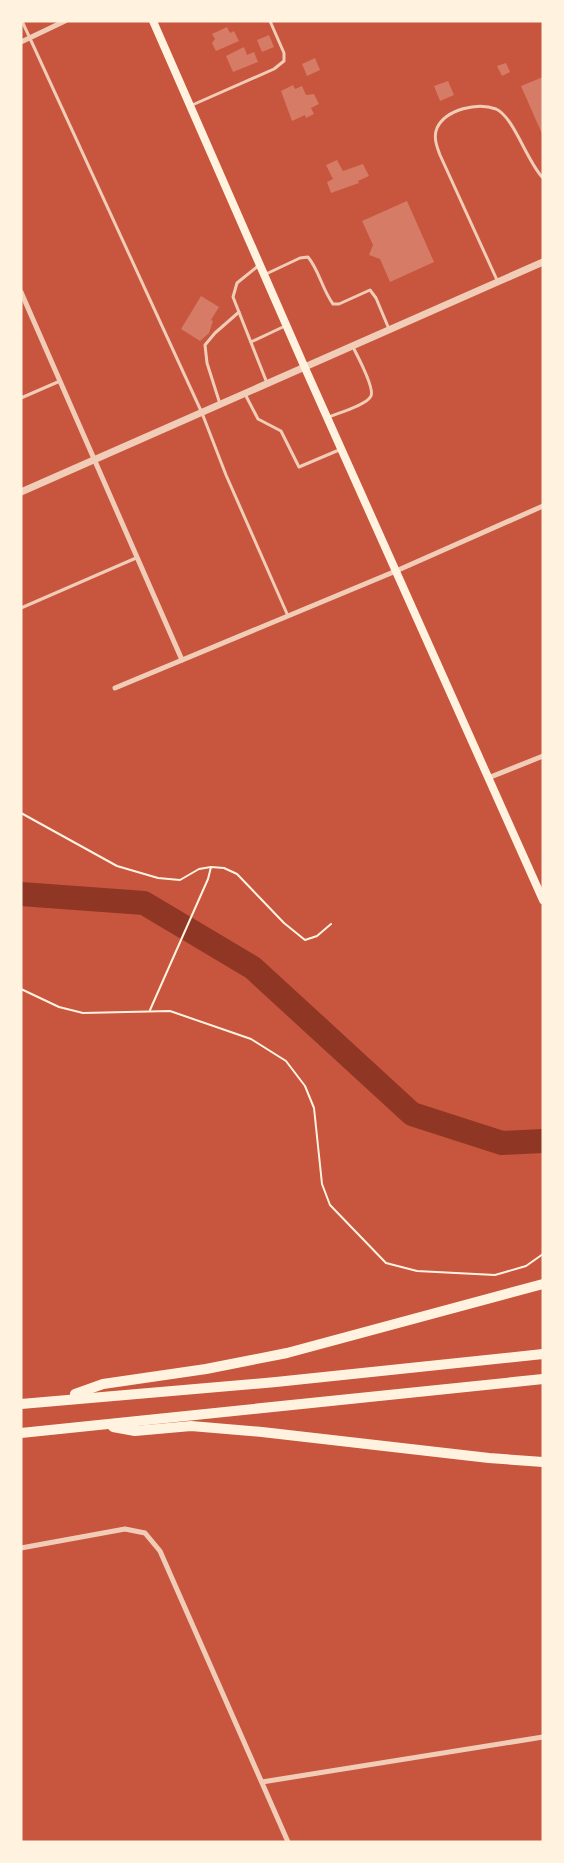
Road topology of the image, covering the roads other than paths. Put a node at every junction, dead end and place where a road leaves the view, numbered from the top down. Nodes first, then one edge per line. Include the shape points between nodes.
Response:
1 (22, 21) edge
2 (65, 21) edge
3 (153, 21) edge
4 (270, 21) edge
5 (30, 38) junction
6 (21, 42) edge
7 (190, 106) junction
8 (543, 178) edge
9 (543, 262) edge
10 (260, 265) junction
11 (264, 275) junction
12 (498, 282) junction
13 (21, 292) edge
14 (239, 312) junction
15 (286, 326) junction
16 (389, 330) junction
17 (251, 342) junction
18 (352, 346) junction
19 (305, 368) junction
20 (60, 381) junction
21 (267, 384) junction
22 (245, 394) junction
23 (21, 398) edge
24 (221, 405) junction
25 (202, 413) junction
26 (327, 418) junction
27 (341, 449) junction
28 (95, 460) junction
29 (21, 492) edge
30 (543, 506) edge
31 (138, 558) junction
32 (396, 571) junction
33 (21, 608) edge
34 (288, 616) junction
35 (182, 660) junction
36 (115, 688) dead end
37 (543, 756) edge
38 (488, 778) junction
39 (543, 900) edge
40 (543, 1284) edge
41 (543, 1354) edge
42 (543, 1379) edge
43 (61, 1399) junction
44 (21, 1404) edge
45 (101, 1425) junction
46 (21, 1433) edge
47 (543, 1462) edge
48 (21, 1548) edge
49 (543, 1737) edge
50 (262, 1782) junction
51 (288, 1842) edge

1 - 5 lane
2 - 5 street
3 - 7 main road
4 - 7 lane via 284,61
5 - 6 street
5 - 25 lane
7 - 10 main road
8 - 12 lane via 506,117 496,109 472,106 456,111 437,128 435,138 440,156
9 - 12 street
10 - 11 main road
10 - 14 lane via 237,283 233,297
11 - 15 main road
11 - 16 lane via 308,257 333,304 370,290
12 - 16 street
13 - 20 street
14 - 17 lane
14 - 24 lane via 205,345
15 - 17 lane
15 - 19 main road
16 - 18 street
17 - 21 lane
18 - 19 street
18 - 26 lane via 369,383 371,397
19 - 21 street
19 - 26 main road
20 - 23 lane
20 - 28 street
21 - 22 street
22 - 24 street
22 - 27 lane via 258,419 281,430 299,467
24 - 25 street
25 - 28 street
25 - 34 lane
26 - 27 main road
27 - 32 main road
28 - 29 street
28 - 31 street
30 - 32 street
31 - 33 lane
31 - 35 street
32 - 34 street
32 - 38 main road
34 - 35 street
35 - 36 street
37 - 38 street
38 - 39 main road
40 - 43 highway via 287,1353 103,1384
41 - 43 highway via 276,1382
42 - 45 highway
43 - 44 highway
45 - 46 highway
45 - 47 highway via 135,1431 191,1426
48 - 50 street via 125,1529 145,1533 160,1551
49 - 50 street
50 - 51 street

